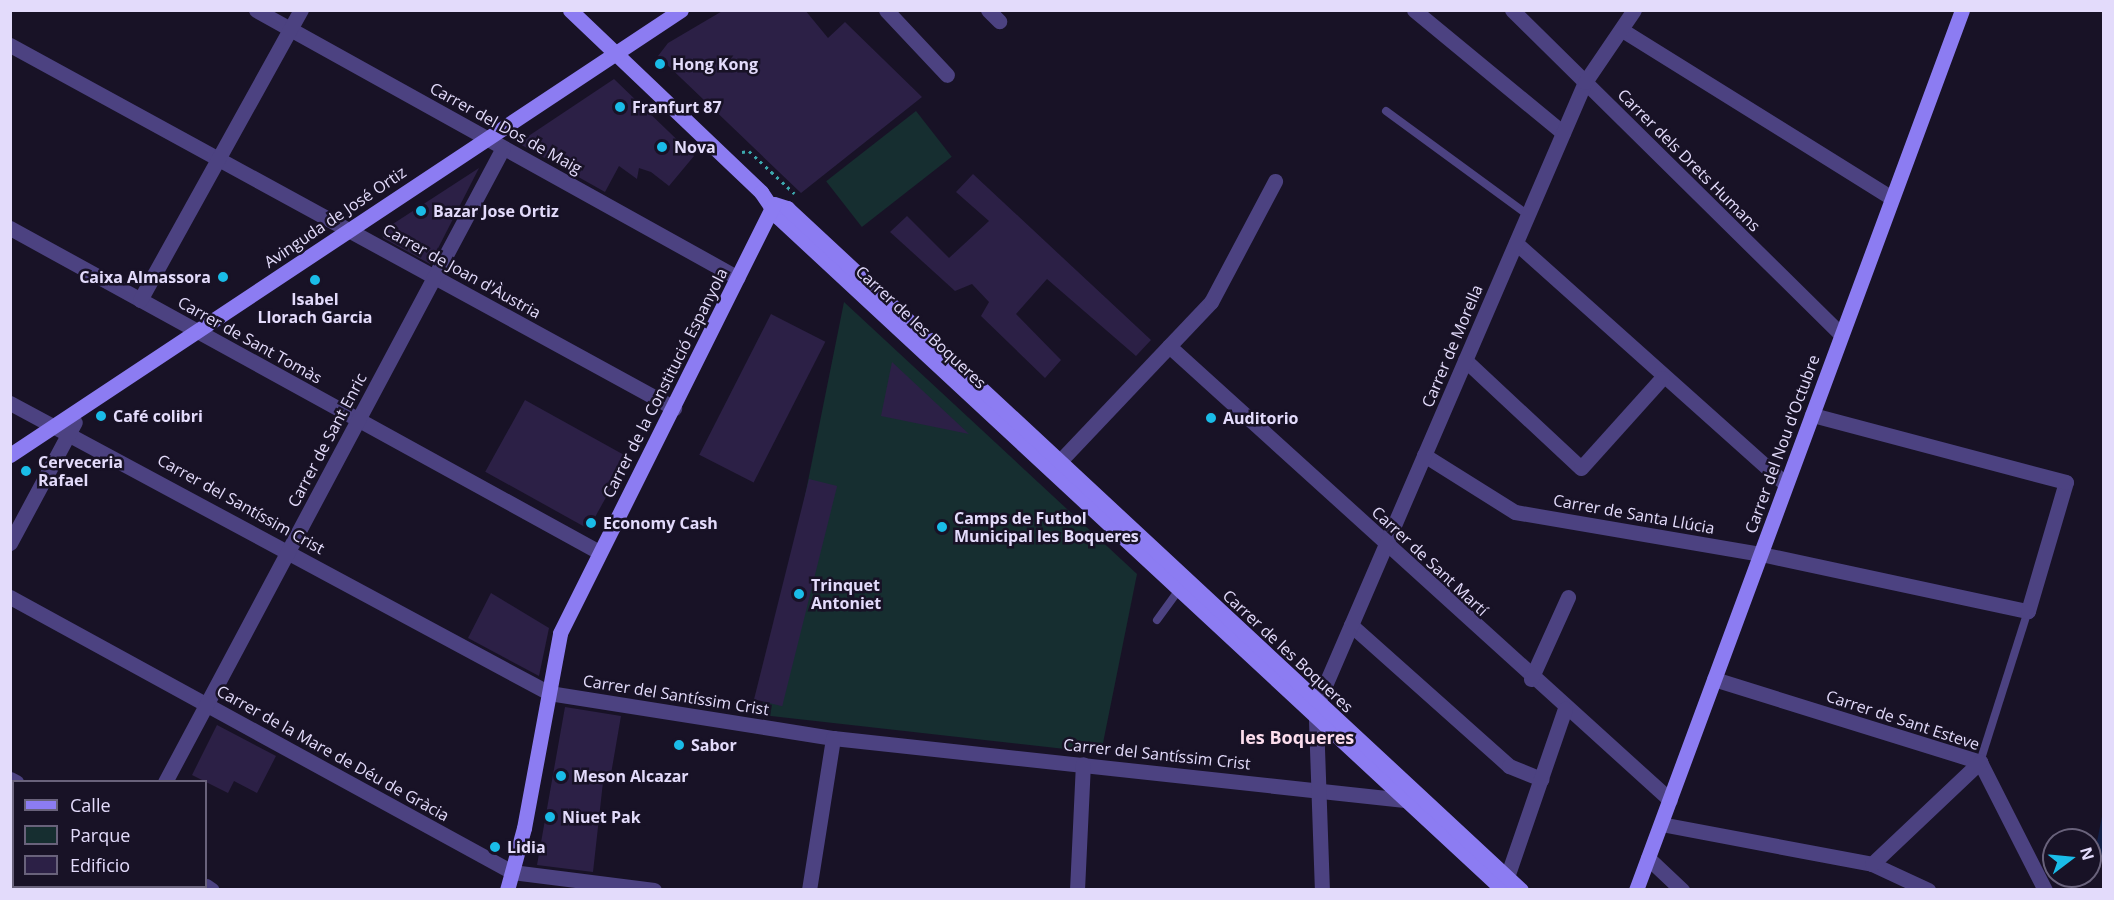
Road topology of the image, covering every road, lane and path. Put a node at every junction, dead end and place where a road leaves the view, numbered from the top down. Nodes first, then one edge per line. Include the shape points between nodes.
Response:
1 (256, 10) edge
2 (300, 10) edge
3 (570, 10) edge
4 (681, 10) edge
5 (886, 10) edge
6 (1414, 10) edge
7 (1512, 10) edge
8 (1634, 10) edge
9 (1962, 10) edge
10 (290, 29) junction
11 (1622, 30) junction
12 (10, 45) edge
13 (616, 53) junction
14 (947, 75) dead end
15 (1585, 82) junction
16 (1386, 111) dead end
17 (1563, 133) junction
18 (486, 138) junction
19 (503, 148) junction
20 (219, 158) junction
21 (1275, 181) dead end
22 (1892, 198) junction
23 (774, 204) junction
24 (1528, 215) junction
25 (10, 228) edge
26 (348, 230) junction
27 (1516, 243) junction
28 (434, 277) junction
29 (738, 278) junction
30 (140, 300) junction
31 (197, 331) junction
32 (1841, 334) junction
33 (1169, 346) junction
34 (1465, 360) junction
35 (1662, 378) junction
36 (10, 403) edge
37 (81, 408) junction
38 (674, 408) junction
39 (1812, 415) junction
40 (358, 420) junction
41 (53, 426) junction
42 (72, 432) junction
43 (10, 454) edge
44 (1424, 456) junction
45 (1054, 466) junction
46 (1786, 484) junction
47 (10, 543) edge
48 (1386, 545) junction
49 (288, 550) junction
50 (599, 552) junction
51 (1761, 554) junction
52 (1178, 591) junction
53 (10, 597) edge
54 (1568, 597) dead end
55 (2028, 611) junction
56 (1157, 620) dead end
57 (1351, 625) junction
58 (1531, 679) junction
59 (1714, 679) junction
60 (549, 693) junction
61 (206, 704) junction
62 (1317, 704) junction
63 (1565, 709) junction
64 (1316, 720) junction
65 (832, 738) junction
66 (1980, 762) junction
67 (1083, 764) junction
68 (1542, 779) junction
69 (166, 780) edge
70 (1318, 789) junction
71 (1405, 800) junction
72 (1670, 800) junction
73 (1661, 824) junction
74 (1648, 858) junction
75 (1872, 864) junction
76 (512, 872) junction
77 (1505, 883) edge
78 (507, 890) edge
79 (654, 890) edge
80 (809, 890) edge
81 (1077, 890) edge
82 (1322, 890) edge
83 (1521, 890) edge
84 (1636, 890) edge
85 (1682, 890) edge
86 (1928, 890) edge
87 (2045, 890) edge

1 - 10 street, Carrer del Dos de Maig
2 - 10 street
3 - 13 street, Carrer de les Boqueres
4 - 13 street, Avinguda de José Ortiz
5 - 14 street
6 - 17 street
7 - 15 street, Carrer dels Drets Humans
8 - 11 street, Carrer de Morella
9 - 22 street, Carrer del Nou d'Octubre
10 - 18 street, Carrer del Dos de Maig
10 - 20 street
11 - 15 street, Carrer de Morella
11 - 22 street
12 - 20 street, Carrer de Joan d'Àustria
13 - 18 street, Avinguda de José Ortiz
13 - 23 street, Carrer de les Boqueres
15 - 17 street, Carrer de Morella
15 - 32 street, Carrer dels Drets Humans
16 - 24 lane
17 - 24 street, Carrer de Morella
18 - 19 street, Carrer del Dos de Maig
18 - 26 street, Avinguda de José Ortiz
19 - 28 street, Carrer de Sant Enric
19 - 29 street, Carrer del Dos de Maig
20 - 26 street, Carrer de Joan d'Àustria
20 - 30 street
21 - 33 street via 1211,302
22 - 32 street, Carrer del Nou d'Octubre
23 - 29 street, Carrer de la Constitució Espanyola
23 - 45 street, Carrer de les Boqueres via 787,208
24 - 27 street, Carrer de Morella
25 - 30 street, Carrer de Sant Tomàs
26 - 28 street, Carrer de Joan d'Àustria
26 - 31 street, Avinguda de José Ortiz
27 - 34 street, Carrer de Morella
27 - 35 street
28 - 38 street, Carrer de Joan d'Àustria
28 - 40 street, Carrer de Sant Enric
29 - 38 street, Carrer de la Constitució Espanyola
30 - 31 street, Carrer de Sant Tomàs
31 - 37 street, Avinguda de José Ortiz
31 - 40 street, Carrer de Sant Tomàs
32 - 39 street, Carrer del Nou d'Octubre
33 - 45 street
33 - 48 street, Carrer de Sant Martí
34 - 35 street via 1581,468
34 - 44 street, Carrer de Morella
35 - 46 street
36 - 41 street, Carrer del Santíssim Crist
37 - 41 street, Avinguda de José Ortiz
37 - 42 street
38 - 50 street, Carrer de la Constitució Espanyola
39 - 46 street, Carrer del Nou d'Octubre
39 - 55 street via 2066,482
40 - 49 street, Carrer de Sant Enric
40 - 50 street, Carrer de Sant Tomàs
41 - 42 street, Carrer del Santíssim Crist
41 - 43 street, Avinguda de José Ortiz
42 - 47 street
42 - 49 street, Carrer del Santíssim Crist
44 - 48 street, Carrer de Morella
44 - 51 street, Carrer de Santa Llúcia via 1515,512
45 - 52 street, Carrer de les Boqueres
45 - 62 street, Carrer de les Boqueres
46 - 51 street, Carrer del Nou d'Octubre
48 - 57 street, Carrer de Morella
48 - 58 street, Carrer de Sant Martí
49 - 60 street, Carrer del Santíssim Crist
49 - 61 street, Carrer de Sant Enric
50 - 60 street, Carrer de la Constitució Espanyola via 560,633
51 - 55 street, Carrer de Santa Llúcia
51 - 59 street, Carrer del Nou d'Octubre
52 - 56 lane
52 - 64 street, Carrer de les Boqueres
53 - 61 street, Carrer de la Mare de Déu de Gràcia
54 - 58 street
55 - 66 lane
57 - 62 street, Carrer de Morella
57 - 68 street via 1509,766
58 - 63 street, Carrer de Sant Martí
59 - 66 street, Carrer de Sant Esteve
59 - 72 street, Carrer del Nou d'Octubre
60 - 65 street, Carrer del Santíssim Crist
60 - 76 street, Carrer de la Constitució Espanyola
61 - 69 street, Carrer de Sant Enric
61 - 76 street, Carrer de la Mare de Déu de Gràcia
62 - 77 street, Carrer de les Boqueres
63 - 68 street
63 - 72 street, Carrer de Sant Martí
64 - 70 street
64 - 71 street, Carrer de les Boqueres
65 - 67 street, Carrer del Santíssim Crist
65 - 80 street
66 - 75 street
66 - 87 street, Carrer de Sant Esteve
67 - 70 street, Carrer del Santíssim Crist
67 - 81 street
68 - 77 street
70 - 71 street, Carrer del Santíssim Crist
70 - 82 street
71 - 77 street, Carrer de les Boqueres
72 - 73 street, Carrer del Nou d'Octubre
73 - 74 street, Carrer del Nou d'Octubre
73 - 75 street
74 - 84 street, Carrer del Nou d'Octubre
74 - 85 street
75 - 86 street
76 - 78 street, Carrer de la Constitució Espanyola
76 - 79 street, Carrer de la Mare de Déu de Gràcia
77 - 83 street, Carrer de les Boqueres

